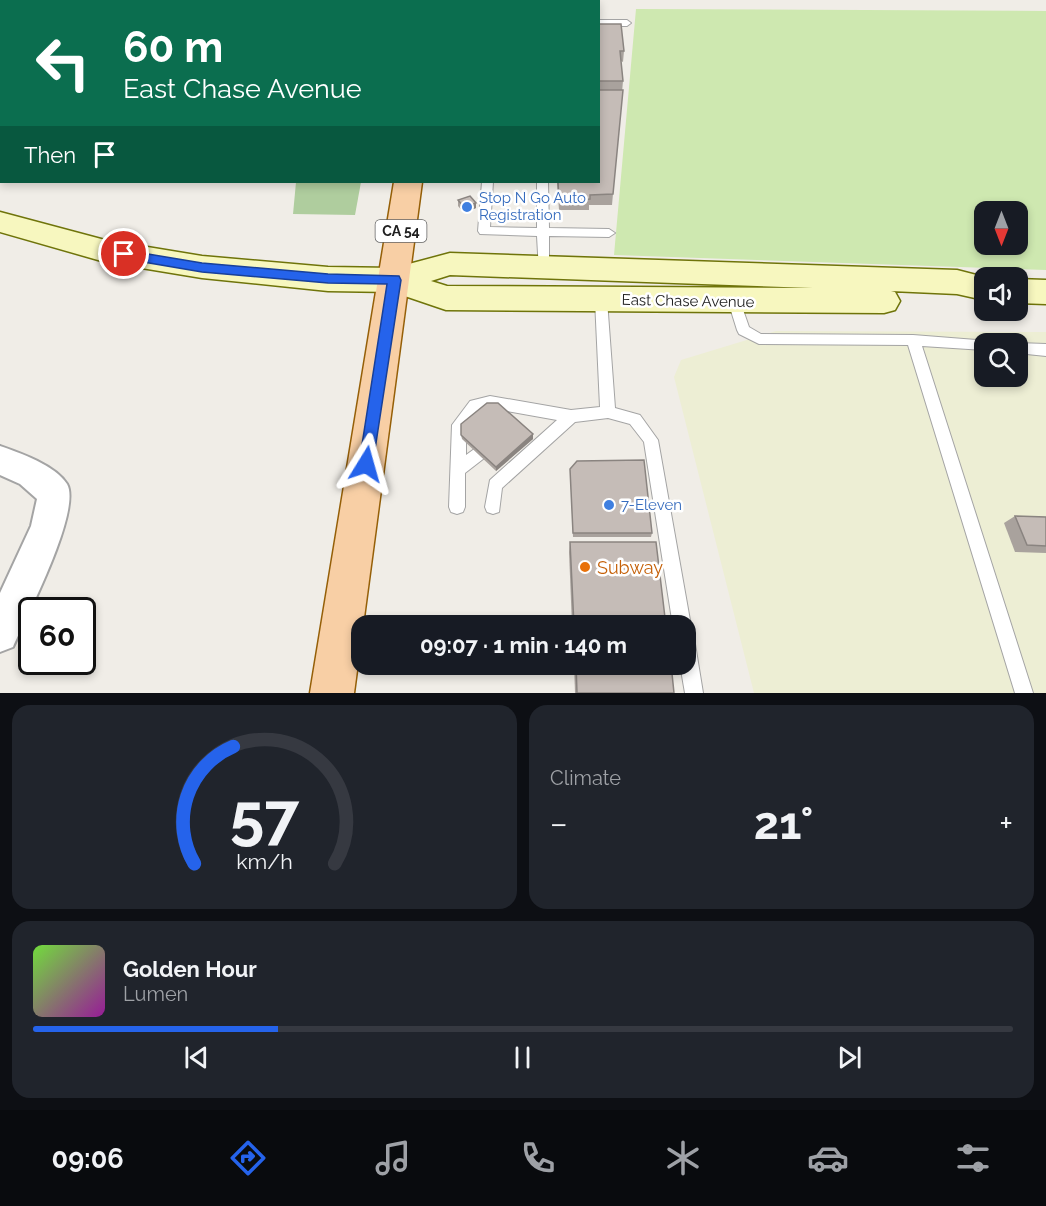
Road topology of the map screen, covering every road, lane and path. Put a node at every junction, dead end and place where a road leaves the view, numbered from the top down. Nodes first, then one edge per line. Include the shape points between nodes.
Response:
1 (600, 23) edge
2 (627, 23) dead end
3 (408, 183) edge
4 (487, 183) edge
5 (543, 183) edge
6 (0, 222) edge
7 (543, 232) junction
8 (609, 233) dead end
9 (543, 268) junction
10 (394, 280) junction
11 (974, 286) edge
12 (1028, 291) edge
13 (1046, 292) edge
14 (974, 299) edge
15 (601, 300) junction
16 (734, 301) junction
17 (913, 340) junction
18 (974, 344) edge
19 (1028, 349) edge
20 (1046, 350) edge
21 (535, 409) junction
22 (608, 412) junction
23 (571, 416) junction
24 (518, 423) edge
25 (501, 436) edge
26 (0, 460) edge
27 (458, 470) junction
28 (457, 507) dead end
29 (493, 507) dead end
30 (680, 615) edge
31 (0, 634) edge
32 (690, 675) edge
33 (332, 693) edge
34 (693, 693) edge
35 (1024, 693) edge

1 - 2 lane
3 - 10 main road, CA 54
4 - 7 lane via 484,231
5 - 7 lane
6 - 10 main road, East Chase Avenue via 105,251 202,267 328,279
7 - 8 lane
7 - 9 lane
9 - 10 main road, East Chase Avenue via 450,264
9 - 11 main road, East Chase Avenue via 957,282
10 - 15 main road, East Chase Avenue via 446,298
10 - 33 main road, CA 54
12 - 13 main road
14 - 16 main road, East Chase Avenue
15 - 16 main road, East Chase Avenue
15 - 22 lane
16 - 17 lane via 744,330 759,339
17 - 18 lane
17 - 35 lane
19 - 20 lane
21 - 23 lane
21 - 24 lane
21 - 27 lane via 490,402 475,405 459,425
22 - 23 lane
22 - 30 lane via 635,419 651,440
23 - 29 lane via 495,485
25 - 27 lane
26 - 31 street via 31,474 54,493 48,528
27 - 28 lane
32 - 34 lane

